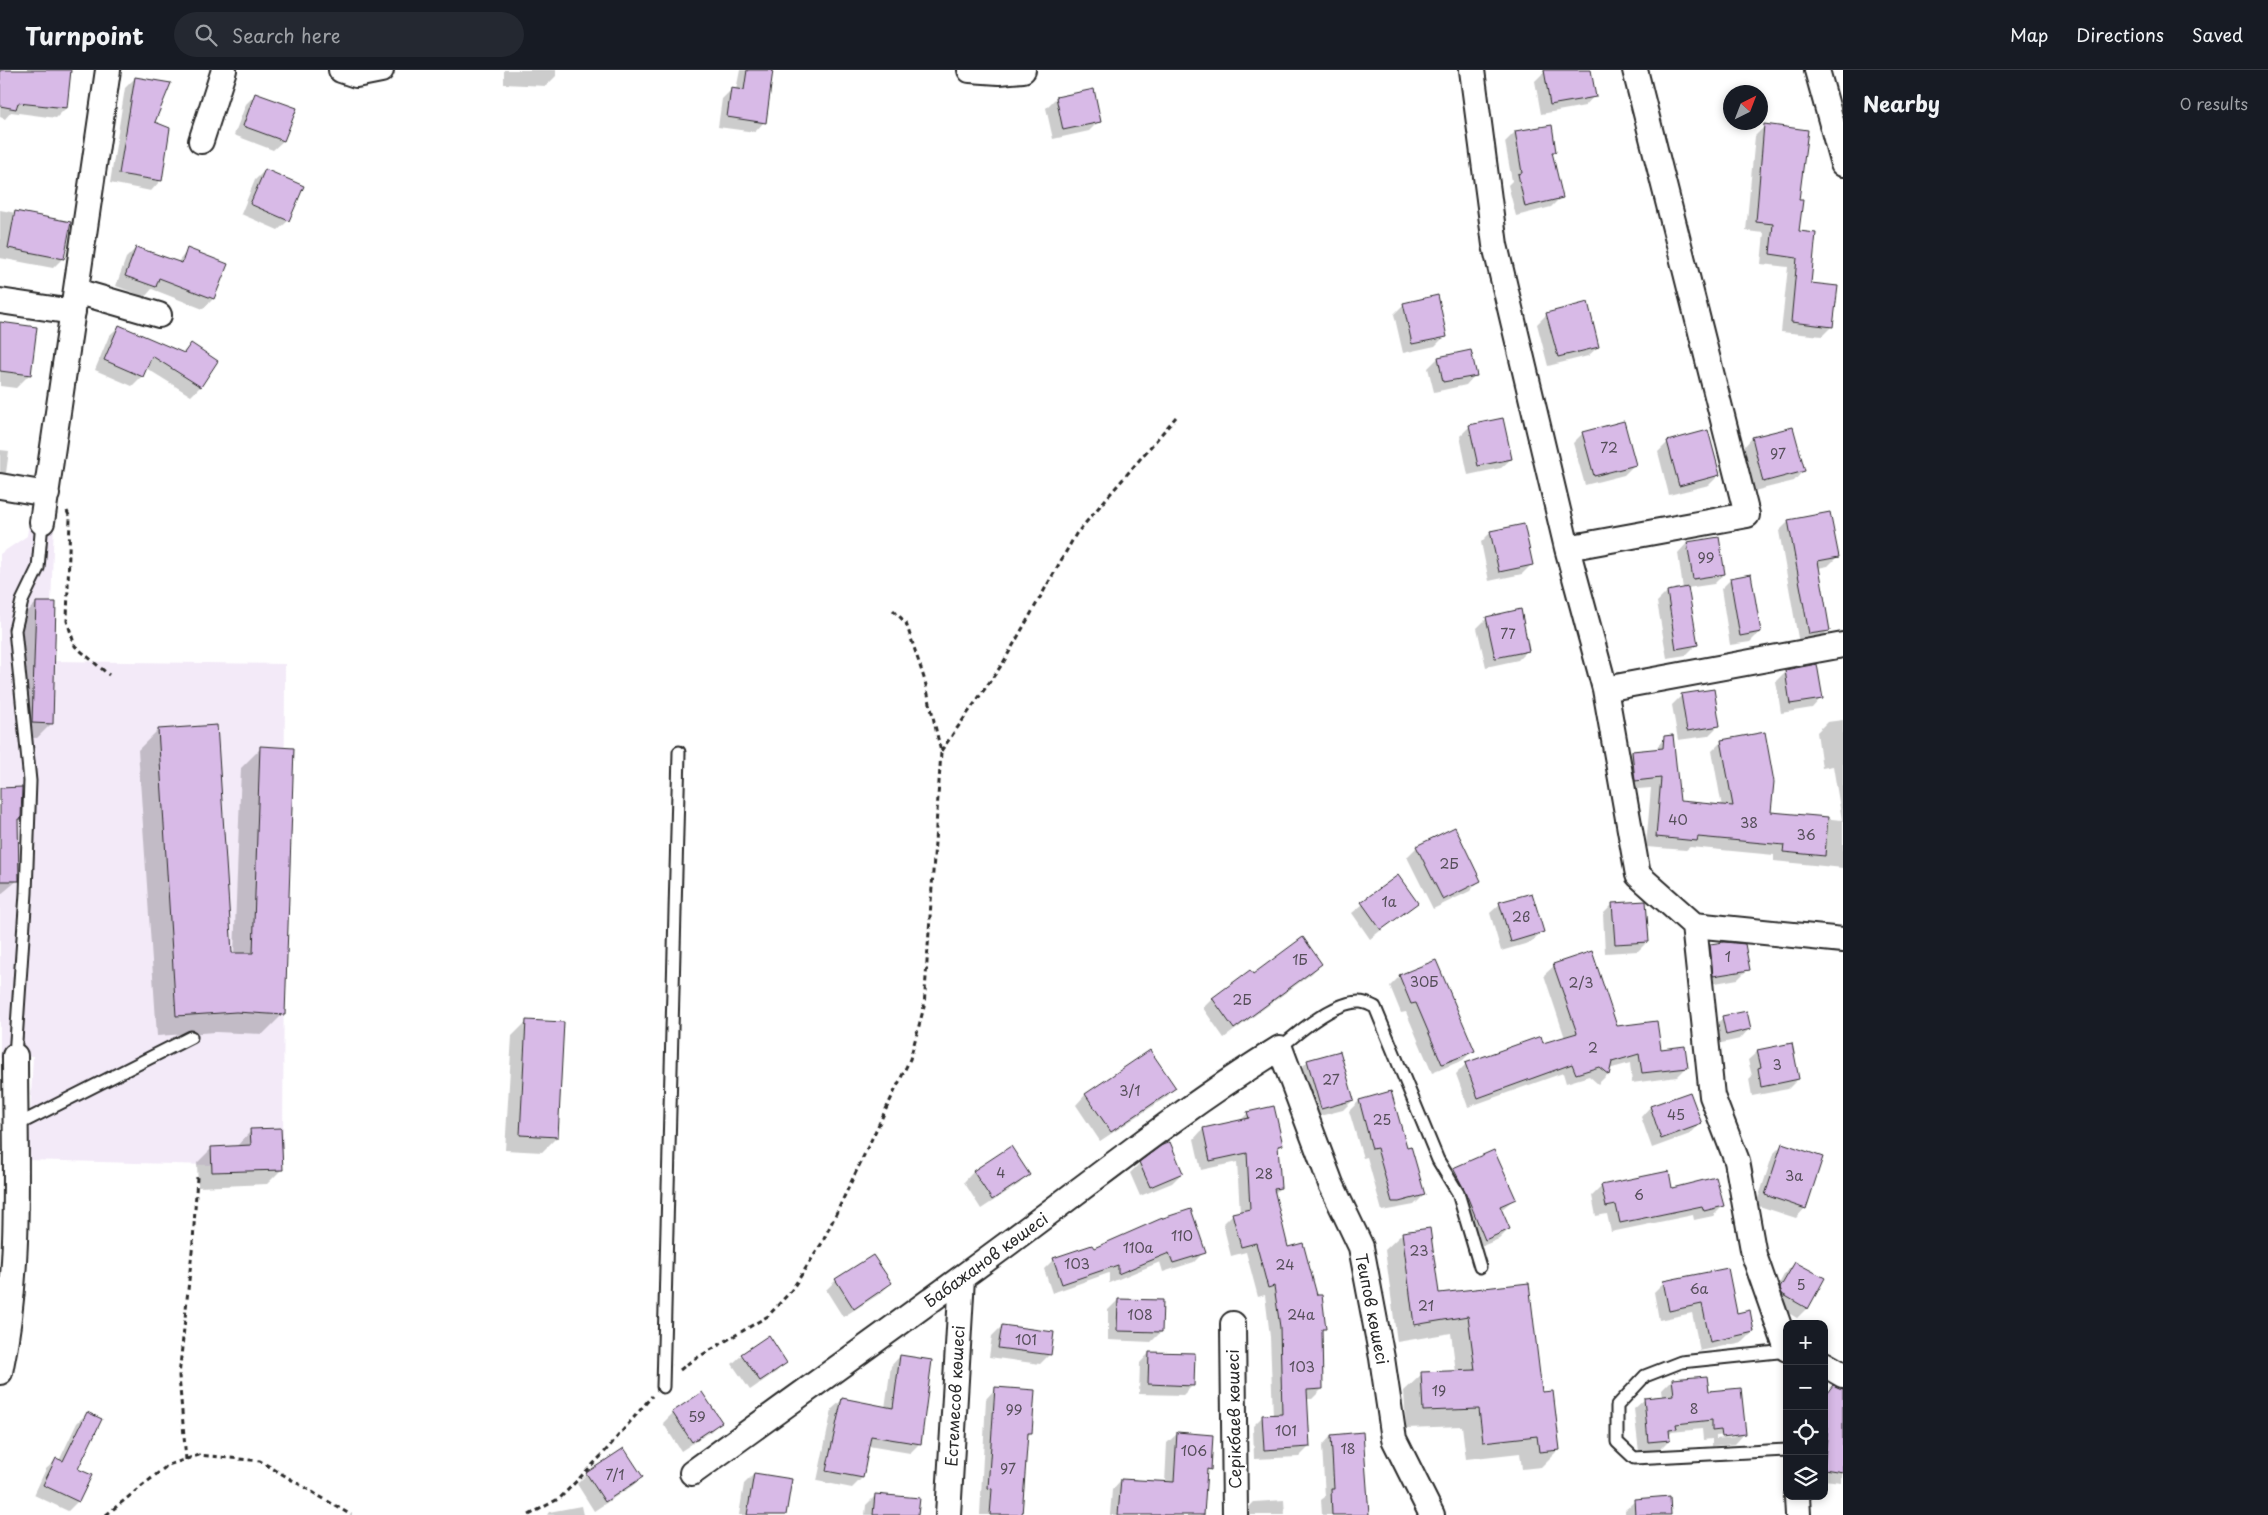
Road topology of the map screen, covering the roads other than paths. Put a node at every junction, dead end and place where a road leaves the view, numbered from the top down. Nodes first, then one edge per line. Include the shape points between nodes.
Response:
1 (108, 70) edge
2 (224, 70) edge
3 (342, 70) edge
4 (381, 70) edge
5 (970, 70) edge
6 (1023, 70) edge
7 (1472, 70) edge
8 (1635, 70) edge
9 (1817, 70) edge
10 (201, 141) dead end
11 (1843, 164) edge
12 (0, 300) edge
13 (74, 302) junction
14 (159, 315) dead end
15 (0, 486) edge
16 (47, 494) junction
17 (42, 522) joint
18 (1567, 548) junction
19 (1843, 645) edge
20 (1606, 689) junction
21 (679, 752) dead end
22 (1694, 925) junction
23 (1843, 940) edge
24 (191, 1037) dead end
25 (1280, 1048) junction
26 (15, 1056) joint
27 (15, 1126) junction
28 (1480, 1267) dead end
29 (962, 1278) junction
30 (1233, 1324) dead end
31 (1783, 1338) edge
32 (1783, 1350) edge
33 (1826, 1365) edge
34 (0, 1372) edge
35 (1843, 1376) edge
36 (663, 1387) road end
37 (1783, 1450) edge
38 (692, 1473) dead end
39 (1797, 1500) edge
40 (948, 1515) edge
41 (1235, 1515) edge
42 (1432, 1515) edge
43 (1798, 1515) edge

1 - 13 street
2 - 10 street
3 - 4 street via 356,75
5 - 6 street
7 - 18 street via 1495,245
8 - 18 street via 1747,515
9 - 11 street
12 - 13 street
13 - 14 street
13 - 16 street
15 - 16 street
16 - 17 street
17 - 26 lane via 38,568 22,601 15,630 30,781
18 - 20 street
19 - 20 street
20 - 22 street via 1638,875
21 - 36 lane
22 - 23 street
22 - 31 street via 1712,1096 1738,1161 1754,1255
24 - 27 lane
25 - 28 lane via 1302,1029 1345,1005 1361,1002 1375,1007 1438,1160 1458,1193
25 - 29 street, Бабажанов көшесі via 1137,1148
25 - 42 street, Теипов көшесі via 1331,1184 1361,1247 1394,1439
26 - 27 street
27 - 34 street via 15,1265 8,1333
29 - 38 street, Бабажанов көшесі
29 - 40 street, Естемесов көшесі
30 - 41 street, Серікбаев көшесі
32 - 37 lane via 1681,1362 1645,1376 1617,1406 1617,1442 1634,1458
33 - 35 street
39 - 43 street

